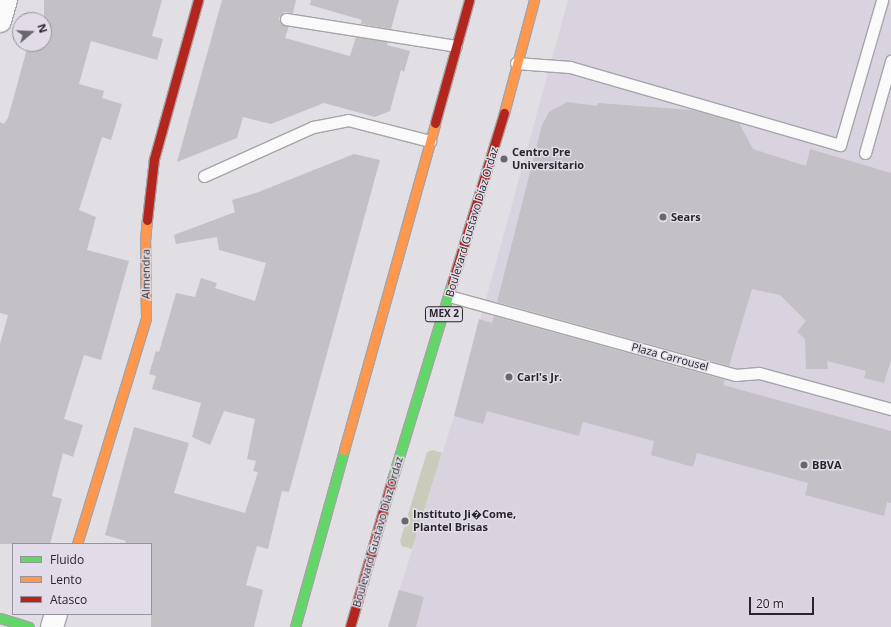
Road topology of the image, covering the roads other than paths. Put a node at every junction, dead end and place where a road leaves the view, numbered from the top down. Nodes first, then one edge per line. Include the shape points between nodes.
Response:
1 (6, 0) edge
2 (198, 0) edge
3 (469, 0) edge
4 (534, 0) edge
5 (882, 0) edge
6 (286, 18) dead end
7 (0, 21) edge
8 (456, 46) junction
9 (891, 61) edge
10 (516, 63) junction
11 (430, 141) junction
12 (865, 153) dead end
13 (204, 176) dead end
14 (449, 296) junction
15 (891, 409) edge
16 (77, 543) edge
17 (56, 615) edge
18 (0, 618) edge
19 (29, 627) edge
20 (52, 627) edge
21 (295, 627) edge
22 (350, 627) edge

1 - 7 street
2 - 16 main road, Almendra via 154,159 145,241 146,318
3 - 8 main road
4 - 10 main road, Boulevard Gustavo Díaz Ordaz / MEX 2
5 - 10 lane via 840,145 570,67
6 - 8 lane
8 - 11 main road
9 - 12 lane
10 - 14 main road, Boulevard Gustavo Díaz Ordaz / MEX 2
11 - 13 lane via 348,120 313,127
11 - 21 main road
14 - 15 lane, Plaza Carrousel via 735,375 759,373
14 - 22 main road, Boulevard Gustavo Díaz Ordaz / MEX 2
17 - 20 street
18 - 19 main road

